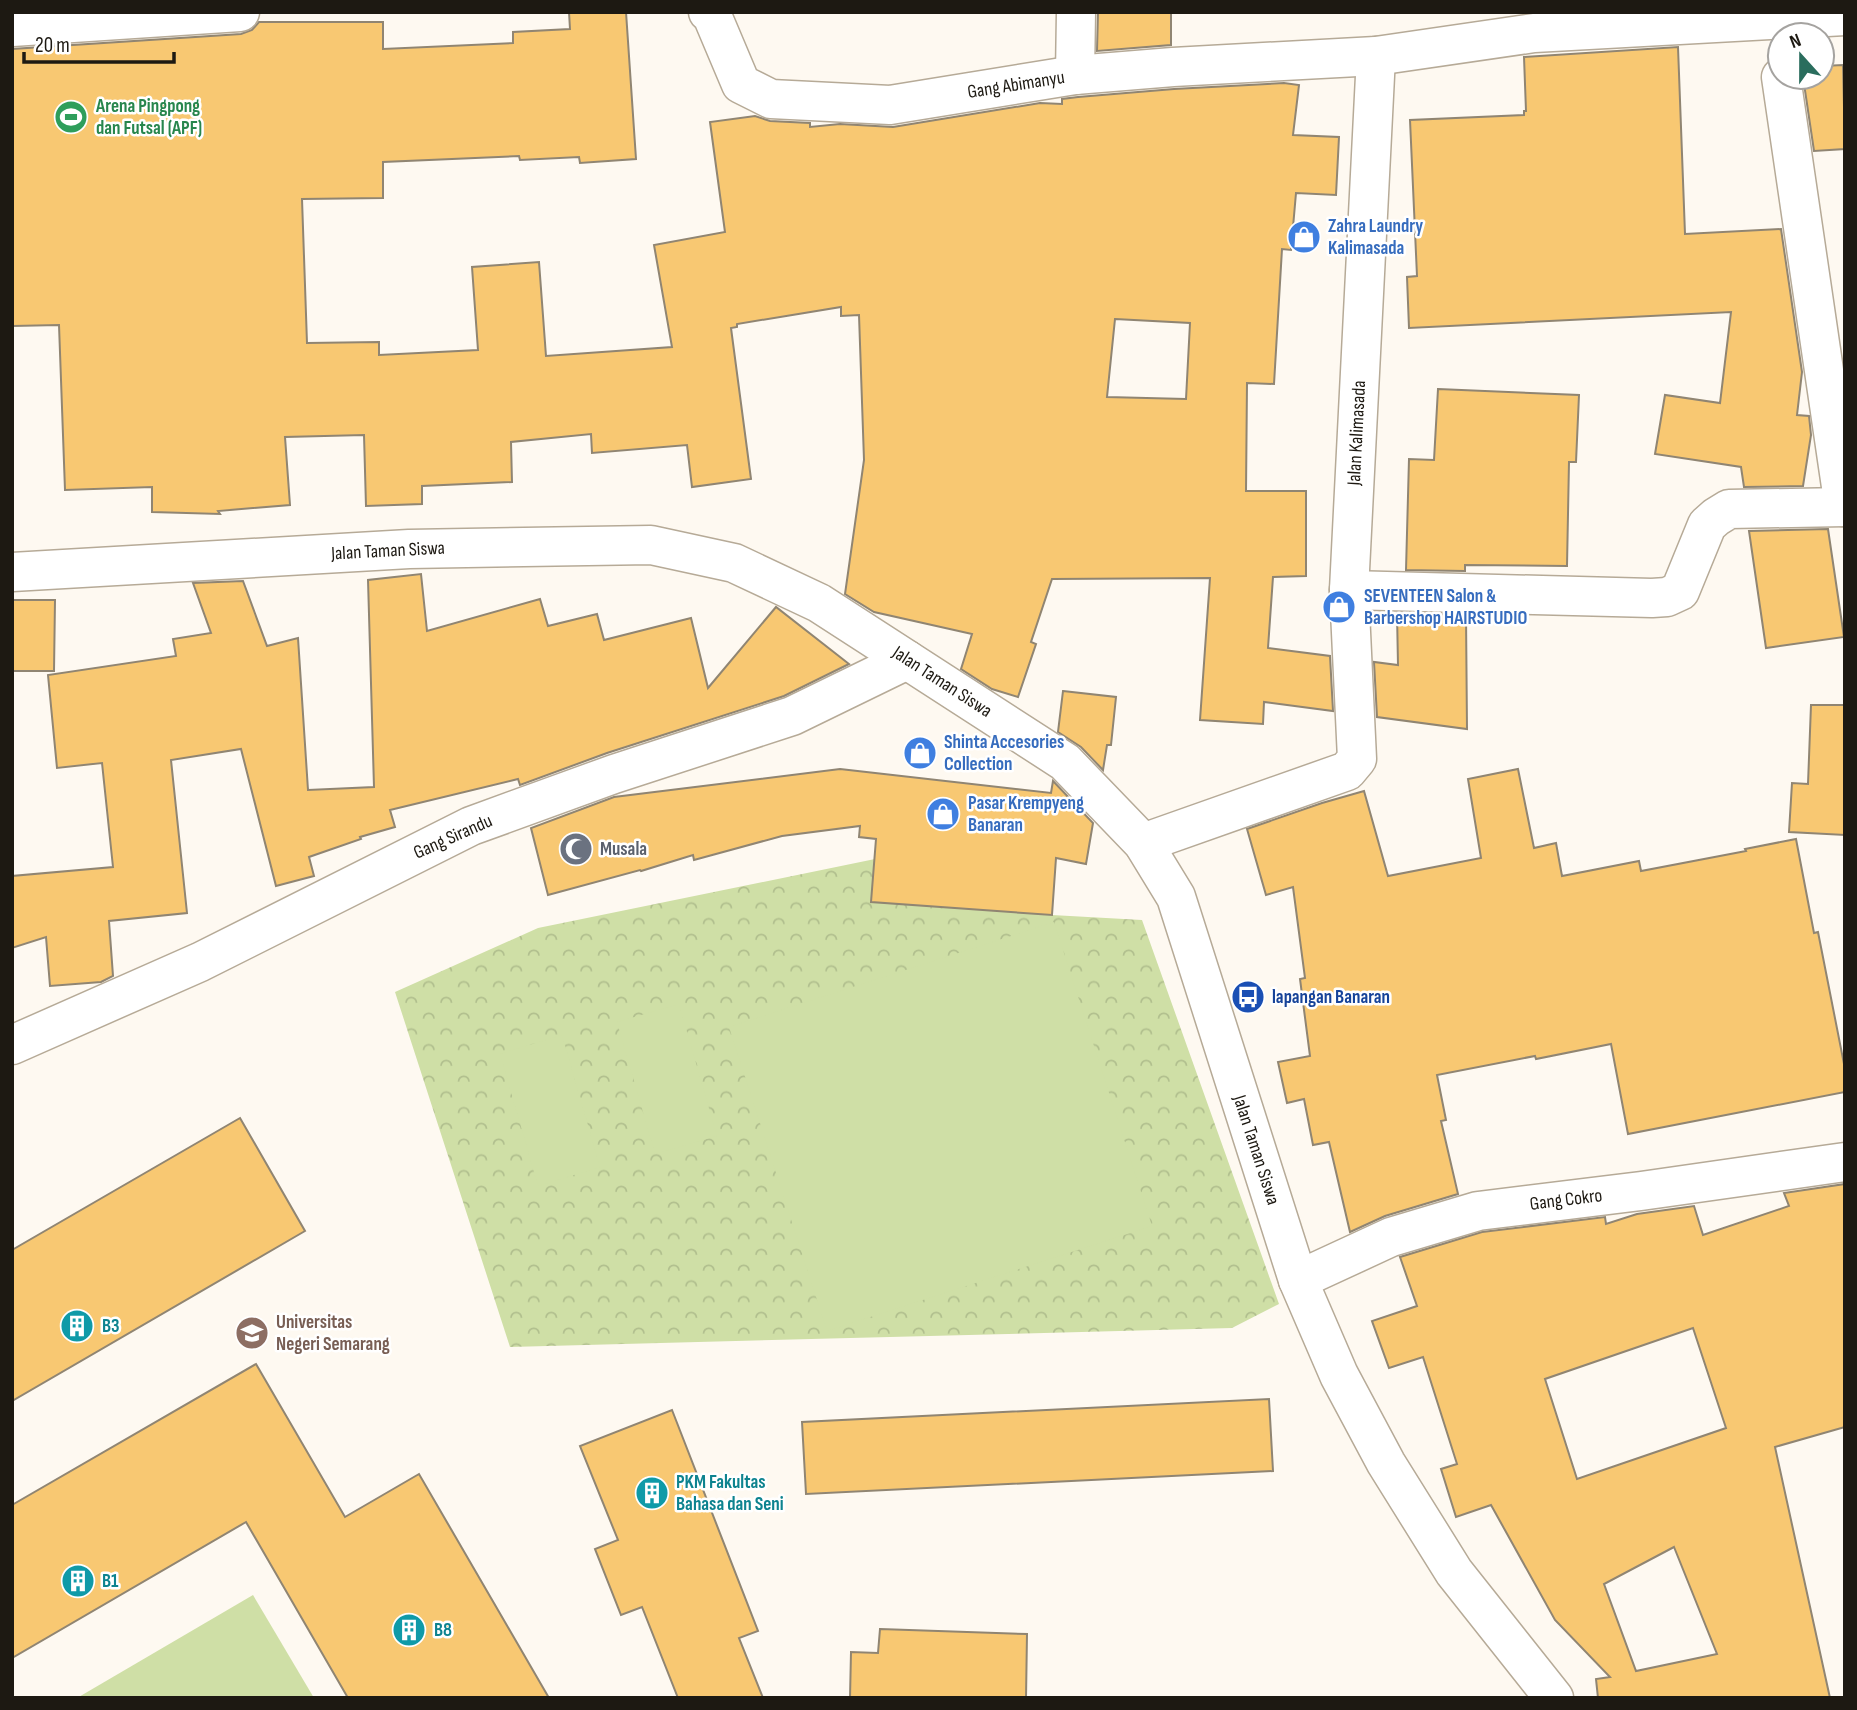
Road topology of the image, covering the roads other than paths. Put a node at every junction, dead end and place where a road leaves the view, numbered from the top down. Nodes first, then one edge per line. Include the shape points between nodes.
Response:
1 (240, 12) edge
2 (1076, 12) edge
3 (710, 13) edge
4 (122, 16) edge
5 (1845, 16) edge
6 (1773, 19) joint
7 (1535, 23) edge
8 (12, 27) edge
9 (1376, 57) junction
10 (1075, 75) junction
11 (1784, 91) edge
12 (1844, 507) edge
13 (12, 572) edge
14 (1349, 590) junction
15 (907, 660) junction
16 (1143, 843) junction
17 (12, 1045) edge
18 (1845, 1162) edge
19 (1298, 1280) junction
20 (1554, 1698) edge

1 - 4 street
2 - 10 street
3 - 10 street, Gang Abimanyu via 740,84 771,99 891,105
4 - 8 street
5 - 6 street
6 - 7 street
7 - 9 street
9 - 10 street, Gang Abimanyu
9 - 14 street, Jalan Kalimasada
11 - 12 street
12 - 14 street via 1729,509 1707,525 1680,591 1667,597
13 - 15 street, Jalan Taman Siswa via 409,549 651,545 734,563 819,603
14 - 16 street, Jalan Kalimasada via 1357,759 1347,771
15 - 16 street, Jalan Taman Siswa via 1065,762
15 - 17 street, Gang Sirandu via 792,716 471,826 200,962
16 - 19 street, Jalan Taman Siswa via 1176,897
18 - 19 street, Gang Cokro via 1478,1211 1391,1237
19 - 20 street, Jalan Taman Siswa via 1339,1375 1386,1463 1454,1572

